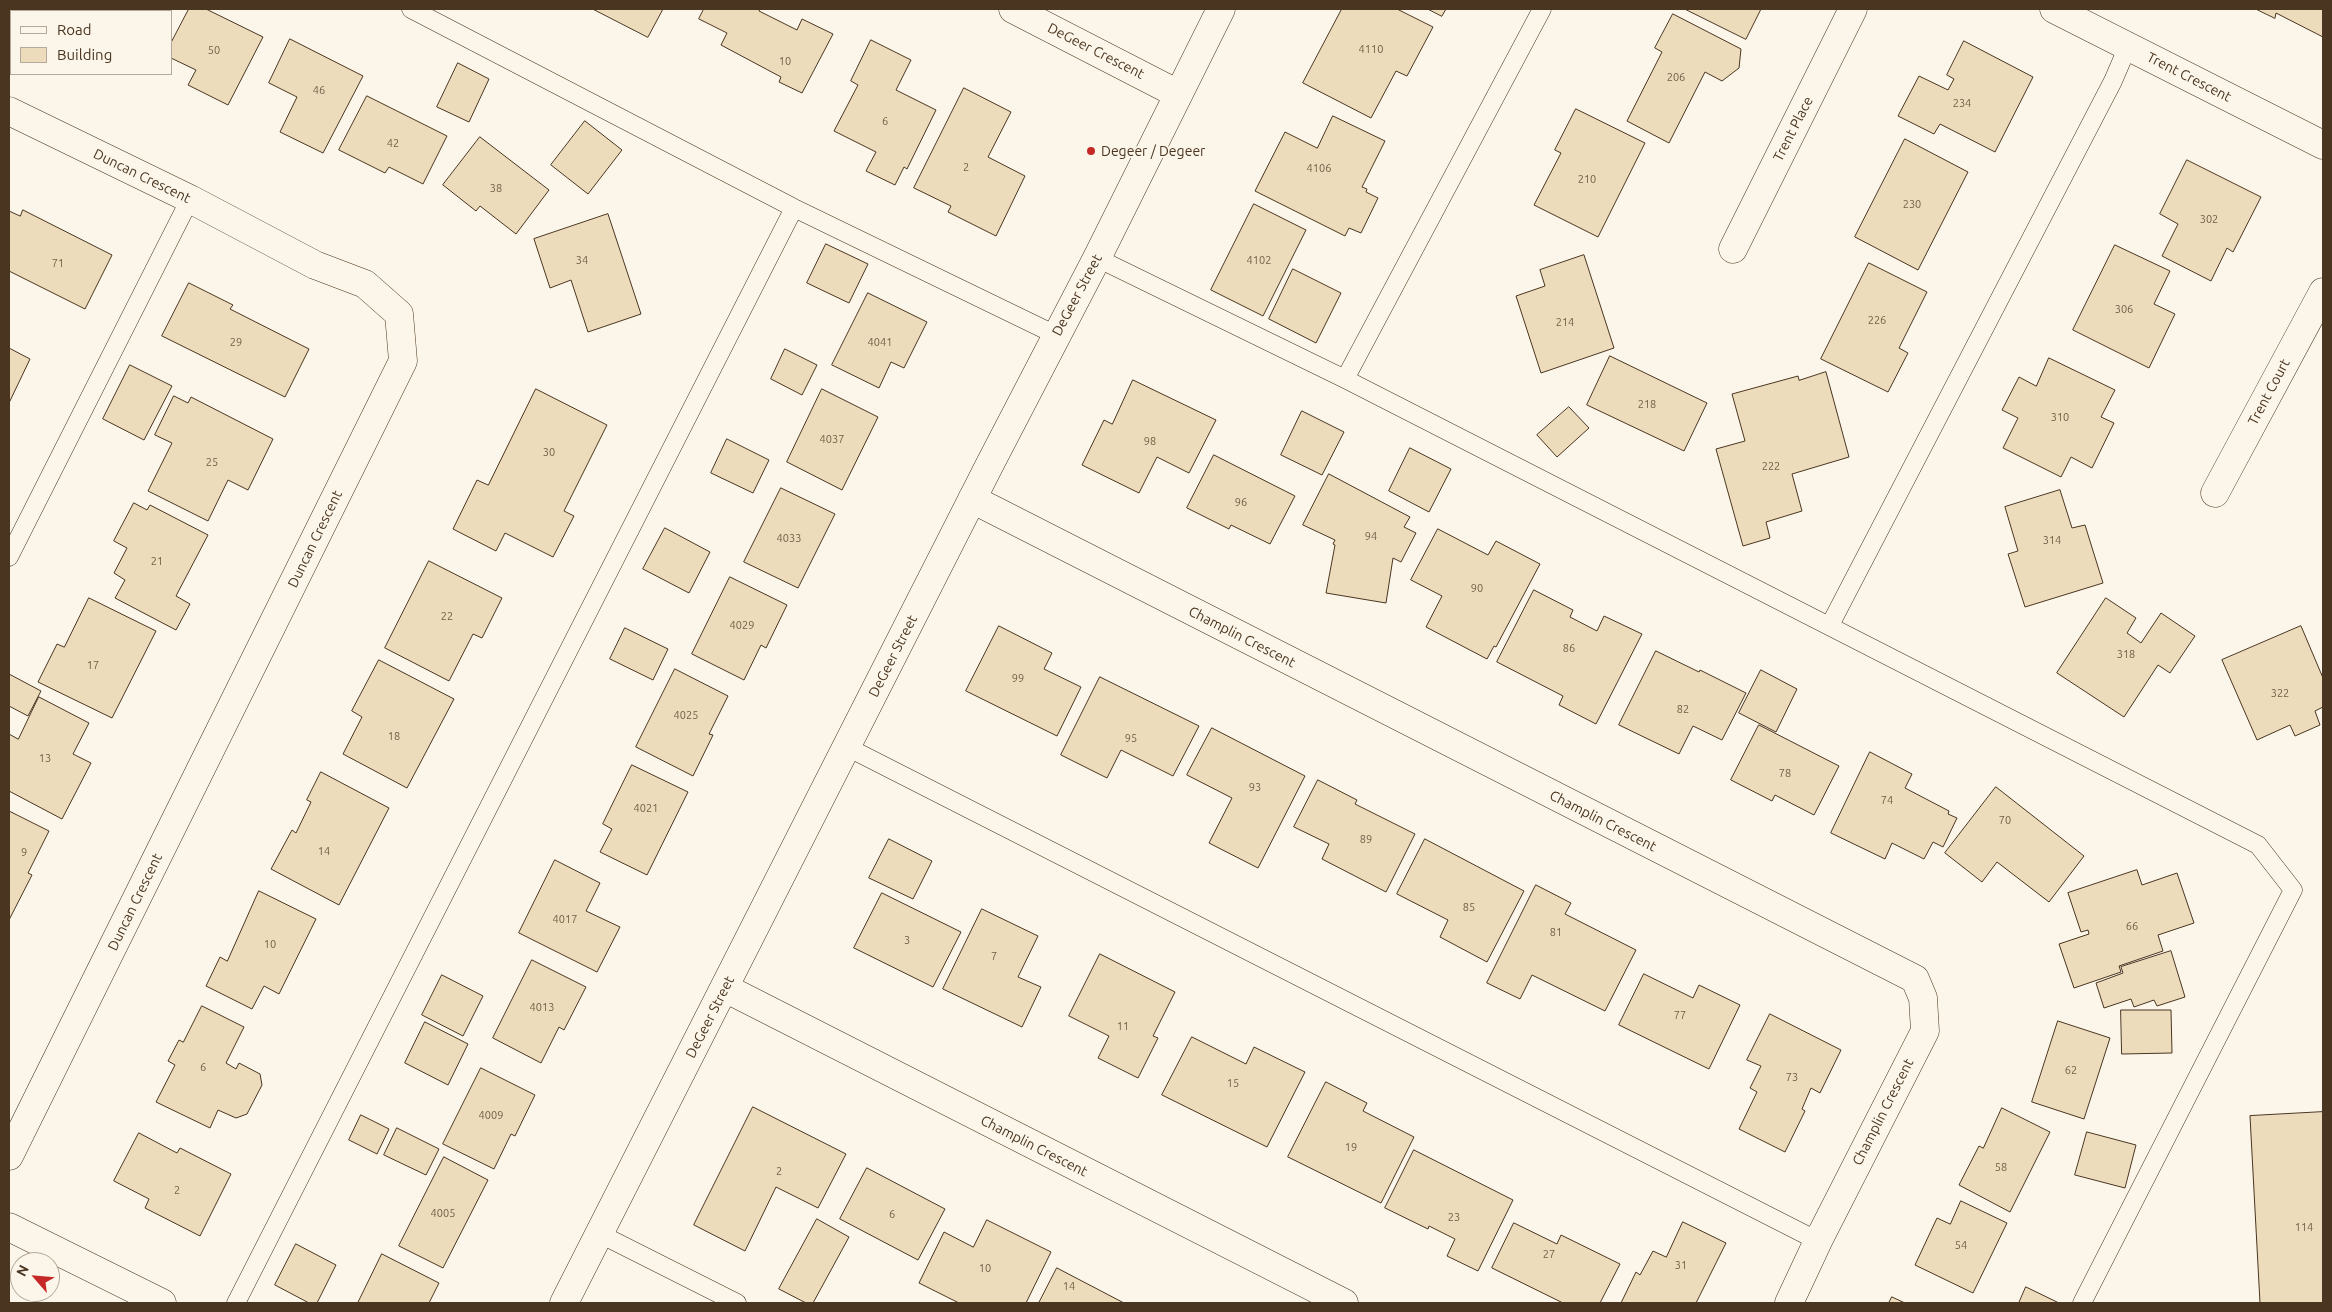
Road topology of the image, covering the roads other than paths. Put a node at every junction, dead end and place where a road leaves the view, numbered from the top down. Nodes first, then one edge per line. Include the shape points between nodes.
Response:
1 (411, 9) edge
2 (1013, 9) edge
3 (1221, 9) edge
4 (1542, 9) edge
5 (1853, 9) edge
6 (2054, 9) edge
7 (2128, 46) junction
8 (1178, 94) junction
9 (9, 111) edge
10 (2323, 145) edge
11 (190, 199) junction
12 (794, 208) junction
13 (1733, 249) dead end
14 (1097, 258) junction
15 (2323, 292) edge
16 (1056, 335) junction
17 (1346, 378) junction
18 (2215, 493) dead end
19 (972, 499) junction
20 (9, 557) edge
21 (1830, 625) junction
22 (847, 746) junction
23 (724, 988) junction
24 (9, 1156) edge
25 (9, 1227) edge
26 (600, 1234) junction
27 (1818, 1241) junction
28 (162, 1303) edge
29 (236, 1303) edge
30 (564, 1303) edge
31 (737, 1303) edge
32 (1344, 1303) edge
33 (1789, 1303) edge
34 (2082, 1303) edge

1 - 12 lane
2 - 8 street, DeGeer Crescent
3 - 8 street, DeGeer Street
4 - 17 lane
5 - 13 street, Trent Place
6 - 7 street, Trent Crescent
7 - 10 street, Trent Crescent
7 - 21 lane via 2113,81
8 - 14 street, DeGeer Street
9 - 11 street, Duncan Crescent
11 - 20 lane
11 - 24 street, Duncan Crescent via 315,265 365,284 399,314 403,362
12 - 16 lane
12 - 29 lane
14 - 16 street, DeGeer Street
14 - 17 lane
15 - 18 street, Trent Court
16 - 19 street, DeGeer Street
17 - 21 lane
19 - 22 street, DeGeer Street
19 - 27 street, Champlin Crescent via 1915,979 1923,998 1925,1031
21 - 34 lane via 2258,845 2293,890
22 - 23 street, DeGeer Street
22 - 27 lane
23 - 26 street, DeGeer Street
23 - 32 street, Champlin Crescent
25 - 28 street
26 - 30 street, DeGeer Street
26 - 31 lane
27 - 33 street, Champlin Crescent

